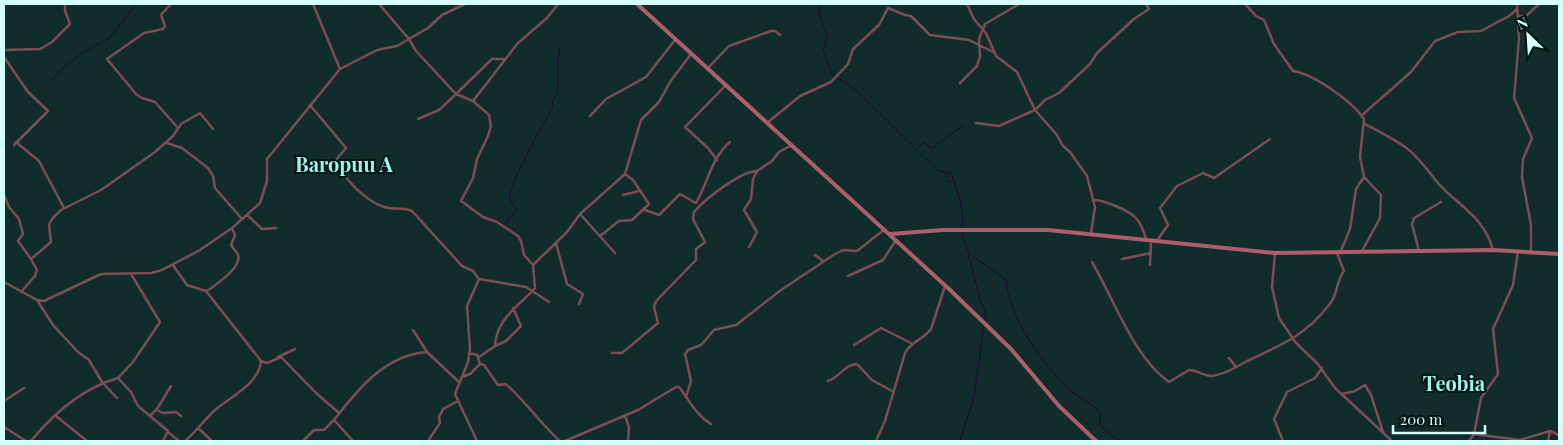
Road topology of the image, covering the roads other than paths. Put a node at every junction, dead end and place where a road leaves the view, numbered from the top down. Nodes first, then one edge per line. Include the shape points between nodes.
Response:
1 (66, 4) edge
2 (171, 4) edge
3 (313, 4) edge
4 (379, 4) edge
5 (465, 4) edge
6 (558, 4) edge
7 (637, 4) edge
8 (967, 4) edge
9 (1019, 4) edge
10 (1146, 4) edge
11 (1245, 4) edge
12 (1517, 4) edge
13 (1538, 4) edge
14 (1517, 9) junction
15 (1518, 16) junction
16 (983, 29) junction
17 (780, 35) dead end
18 (409, 40) junction
19 (676, 40) junction
20 (979, 46) junction
21 (4, 50) edge
22 (994, 52) junction
23 (691, 54) junction
24 (4, 57) edge
25 (505, 59) junction
26 (340, 69) junction
27 (708, 69) junction
28 (960, 83) dead end
29 (726, 85) junction
30 (456, 94) junction
31 (473, 101) junction
32 (310, 105) junction
33 (1034, 110) junction
34 (590, 116) dead end
35 (1361, 116) junction
36 (418, 119) dead end
37 (767, 123) junction
38 (976, 123) dead end
39 (1365, 124) junction
40 (178, 129) junction
41 (213, 129) dead end
42 (1270, 139) dead end
43 (16, 142) junction
44 (730, 142) dead end
45 (167, 143) junction
46 (14, 145) dead end
47 (790, 146) junction
48 (716, 160) junction
49 (758, 171) junction
50 (625, 174) junction
51 (1364, 177) junction
52 (639, 191) junction
53 (4, 195) edge
54 (623, 195) dead end
55 (1093, 200) junction
56 (1441, 202) dead end
57 (696, 203) junction
58 (698, 207) junction
59 (64, 208) junction
60 (645, 210) junction
61 (580, 214) junction
62 (247, 215) junction
63 (242, 219) junction
64 (232, 228) junction
65 (276, 228) dead end
66 (884, 230) junction
67 (1091, 232) junction
68 (890, 234) junction
69 (600, 236) junction
70 (896, 240) junction
71 (556, 242) junction
72 (1151, 242) junction
73 (749, 247) dead end
74 (1419, 250) junction
75 (1493, 250) junction
76 (1518, 250) junction
77 (1362, 251) junction
78 (1531, 251) junction
79 (1151, 252) junction
80 (615, 253) dead end
81 (1275, 253) junction
82 (1338, 253) junction
83 (1559, 254) edge
84 (815, 255) dead end
85 (31, 259) junction
86 (1122, 259) dead end
87 (823, 261) junction
88 (1092, 262) dead end
89 (173, 265) junction
90 (533, 265) junction
91 (1150, 265) dead end
92 (131, 274) junction
93 (848, 276) dead end
94 (480, 279) junction
95 (4, 282) edge
96 (945, 286) junction
97 (206, 290) junction
98 (22, 291) junction
99 (533, 291) junction
100 (37, 300) junction
101 (549, 302) dead end
102 (579, 304) dead end
103 (514, 307) junction
104 (413, 330) dead end
105 (1293, 340) junction
106 (911, 343) junction
107 (854, 345) dead end
108 (495, 346) junction
109 (295, 349) dead end
110 (428, 352) junction
111 (469, 353) junction
112 (612, 353) dead end
113 (278, 357) junction
114 (479, 357) junction
115 (1229, 358) dead end
116 (261, 361) junction
117 (480, 364) junction
118 (1236, 366) junction
119 (1322, 368) junction
120 (462, 377) junction
121 (118, 378) junction
122 (828, 381) dead end
123 (102, 382) junction
124 (459, 382) junction
125 (171, 386) dead end
126 (24, 388) dead end
127 (892, 390) junction
128 (1341, 394) junction
129 (686, 397) junction
130 (117, 398) dead end
131 (4, 401) edge
132 (458, 401) junction
133 (157, 409) junction
134 (339, 413) junction
135 (151, 415) junction
136 (56, 416) junction
137 (180, 416) dead end
138 (625, 416) junction
139 (334, 420) junction
140 (711, 424) dead end
141 (4, 427) edge
142 (198, 428) junction
143 (1550, 431) junction
144 (169, 433) junction
145 (1384, 434) junction
146 (1474, 434) junction
147 (1559, 436) edge
148 (26, 441) edge
149 (31, 441) edge
150 (87, 441) edge
151 (163, 441) edge
152 (179, 441) edge
153 (185, 441) edge
154 (212, 441) edge
155 (303, 441) edge
156 (353, 441) edge
157 (428, 441) edge
158 (477, 441) edge
159 (560, 441) edge
160 (565, 441) edge
161 (628, 441) edge
162 (876, 441) edge
163 (1096, 441) edge
164 (1283, 441) edge
165 (1392, 441) edge
166 (1469, 441) edge
167 (1548, 441) edge

1 - 21 street via 70,24 52,42 36,50
2 - 40 street via 161,15 165,26 163,30 144,33 107,59 136,94 155,102
3 - 26 street
4 - 18 street
5 - 18 street via 442,15
6 - 25 street
7 - 19 street
8 - 16 street
9 - 16 street via 986,23
10 - 33 street via 1149,8 1097,53 1090,64 1059,93
11 - 35 street via 1264,20 1274,44 1293,71 1299,71 1336,91
12 - 14 street
13 - 15 street via 1526,16
14 - 15 street
14 - 35 street via 1481,31 1458,32 1435,41 1410,72
15 - 78 street via 1514,98 1532,138 1523,160 1522,178 1531,225
16 - 20 street
16 - 22 street
17 - 27 street via 775,30 730,46
18 - 26 street via 377,50
18 - 30 street
19 - 23 street
19 - 34 street via 646,78 606,99
20 - 22 street
20 - 28 street via 977,66
20 - 37 street via 969,40 930,35 911,16 888,8 878,24 853,49 848,64 831,82 800,96
22 - 33 street via 1018,72
23 - 27 street
23 - 50 street via 659,102 641,120
24 - 43 street via 28,92 48,111
25 - 30 street via 492,59
25 - 31 street
26 - 32 street
27 - 29 street
29 - 37 street
29 - 48 street via 685,127
30 - 31 street
30 - 36 street via 439,110
31 - 90 street via 490,115 491,126 473,178 461,201 520,238 521,250
32 - 62 street via 267,159 260,203
32 - 94 street via 346,148 335,160 350,182 386,208 412,211 462,266
33 - 38 street via 997,127
33 - 55 street via 1087,176
35 - 39 street
37 - 47 street
39 - 51 street via 1360,157
39 - 75 street via 1405,147 1423,167 1430,170 1442,186 1472,212
40 - 41 street via 200,113
40 - 45 street
42 - 72 street via 1214,178 1203,173 1177,186 1160,208 1168,226
43 - 46 street
43 - 59 street via 39,161
44 - 48 street
45 - 59 street via 101,190
45 - 63 street via 182,148 208,168 216,188
47 - 49 street
47 - 66 street
48 - 57 street
49 - 58 street via 737,179
49 - 73 street via 753,179 751,199 744,207 757,231
50 - 52 street
50 - 61 street
51 - 77 street via 1381,195 1380,218
51 - 82 street via 1356,189 1350,229
52 - 54 street
52 - 60 street via 650,203
53 - 85 street via 21,222 24,232 18,241
55 - 67 street
55 - 72 street via 1135,217
56 - 74 street via 1414,218 1412,224
57 - 58 street
57 - 60 street via 680,194 659,215
58 - 112 street via 693,219 705,242 696,248 696,260 656,301 654,307 658,323 622,353
59 - 85 street via 49,225 51,242
60 - 69 street via 632,220 620,221
61 - 69 street
61 - 71 street
62 - 63 street
62 - 65 street via 262,228
63 - 64 street
64 - 89 street
64 - 97 street via 235,235 231,245 238,254 238,260 230,272
66 - 68 street
66 - 87 street via 857,251 840,251
67 - 68 street via 984,230
67 - 72 street
68 - 70 street
69 - 80 street
70 - 93 street via 883,260
70 - 96 street
71 - 90 street
71 - 102 street via 567,284 583,294
72 - 79 street
72 - 81 street
74 - 75 street
74 - 77 street
75 - 76 street
76 - 78 street
76 - 146 street via 1513,285 1493,329 1498,374 1481,398
77 - 82 street
78 - 83 street
79 - 86 street
79 - 91 street
81 - 82 street
81 - 105 street via 1272,287 1279,318
82 - 105 street via 1344,271 1337,280 1335,296 1309,328
84 - 87 street
85 - 98 street via 38,270
87 - 129 street via 736,325 714,330 701,345 688,350 685,354 691,380
88 - 118 street via 1139,350 1168,382 1190,370 1212,376
89 - 92 street via 151,273
89 - 97 street via 187,285
90 - 99 street via 536,284
92 - 100 street via 101,274 47,300
92 - 121 street via 160,322
94 - 99 street via 516,284
94 - 111 street via 467,306
95 - 98 street
96 - 106 street via 931,329
96 - 163 street via 1011,349 1058,406
97 - 116 street
98 - 100 street
99 - 101 street
99 - 103 street
100 - 123 street via 64,338 92,364
103 - 108 street via 497,333
103 - 108 street via 521,326 506,341
104 - 110 street
105 - 118 street
105 - 119 street
106 - 107 street via 881,328
106 - 127 street
108 - 114 street
109 - 113 street
110 - 124 street
110 - 134 street via 407,356 377,372
111 - 114 street
111 - 120 street
113 - 116 street via 269,362
113 - 134 street via 285,360
114 - 117 street
115 - 118 street
116 - 142 street via 252,380
117 - 120 street
117 - 159 street via 498,385 507,386 517,394 542,426
119 - 128 street
119 - 164 street via 1315,378 1287,392 1274,419
120 - 124 street
121 - 123 street
121 - 135 street via 138,406
122 - 127 street via 857,364 872,380
123 - 130 street
123 - 136 street
124 - 132 street via 455,394
125 - 133 street
126 - 131 street
127 - 162 street via 885,421
128 - 145 street
128 - 145 street via 1366,385
129 - 138 street via 676,387
129 - 140 street via 693,410
132 - 157 street via 443,409 440,423
132 - 158 street
133 - 135 street
133 - 137 street via 163,413 176,412
134 - 139 street
135 - 144 street
136 - 149 street
136 - 150 street
138 - 160 street
138 - 161 street via 629,427
139 - 155 street via 324,430 314,430
139 - 156 street
141 - 148 street
142 - 153 street
142 - 154 street
143 - 146 street via 1520,440
143 - 147 street
143 - 167 street
144 - 151 street
144 - 152 street
145 - 165 street
146 - 166 street

